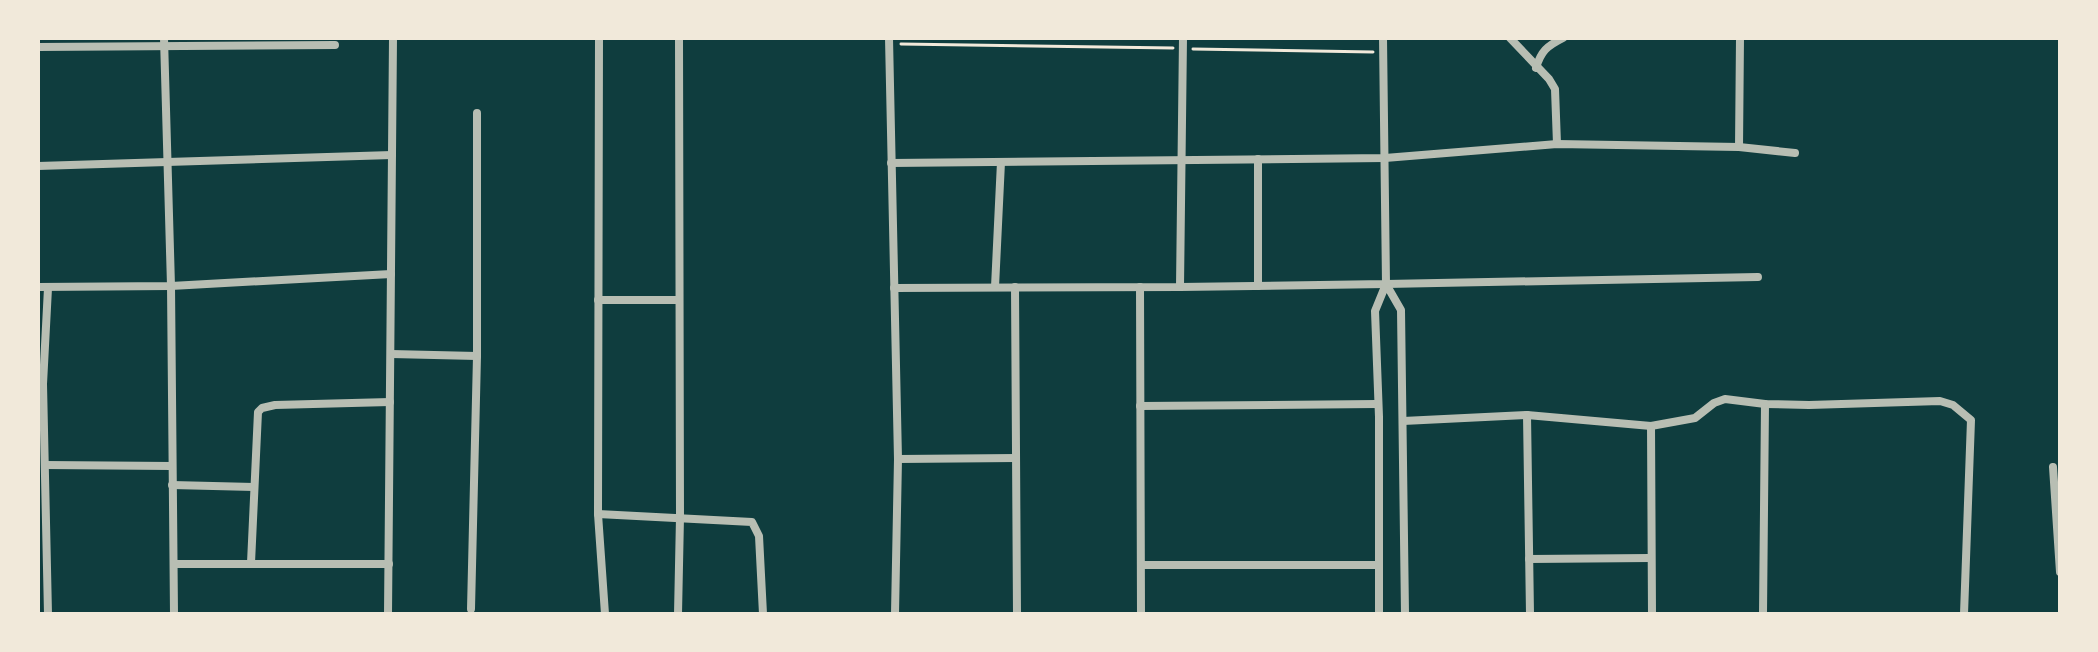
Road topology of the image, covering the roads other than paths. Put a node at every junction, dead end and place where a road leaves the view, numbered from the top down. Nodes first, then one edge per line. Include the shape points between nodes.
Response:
1 (393, 38) edge
2 (599, 38) edge
3 (679, 38) edge
4 (1183, 38) edge
5 (1383, 38) edge
6 (1510, 38) edge
7 (1563, 38) edge
8 (1740, 38) edge
9 (889, 41) edge
10 (164, 42) edge
11 (335, 45) dead end
12 (38, 47) edge
13 (1536, 68) junction
14 (477, 113) dead end
15 (1557, 144) junction
16 (1739, 147) junction
17 (1795, 153) dead end
18 (392, 155) junction
19 (1385, 158) junction
20 (1182, 159) junction
21 (1258, 159) junction
22 (1001, 162) junction
23 (166, 163) junction
24 (891, 163) junction
25 (38, 166) edge
26 (391, 274) junction
27 (1758, 277) dead end
28 (1386, 284) junction
29 (171, 286) junction
30 (1258, 286) junction
31 (38, 287) edge
32 (995, 287) junction
33 (1015, 287) junction
34 (1140, 287) junction
35 (1180, 287) junction
36 (48, 288) junction
37 (894, 288) junction
38 (598, 300) junction
39 (678, 300) junction
40 (391, 354) junction
41 (477, 356) junction
42 (40, 384) edge
43 (390, 402) junction
44 (1377, 404) junction
45 (1765, 404) junction
46 (1140, 406) junction
47 (1527, 415) junction
48 (1403, 421) junction
49 (1651, 426) junction
50 (1016, 458) junction
51 (898, 459) junction
52 (45, 465) junction
53 (172, 466) junction
54 (2053, 467) dead end
55 (172, 485) junction
56 (254, 487) junction
57 (42, 495) edge
58 (598, 514) junction
59 (680, 517) junction
60 (1650, 558) junction
61 (1529, 559) junction
62 (251, 563) junction
63 (174, 564) junction
64 (389, 564) junction
65 (1141, 565) junction
66 (1379, 565) junction
67 (2060, 572) edge
68 (471, 609) dead end
69 (48, 614) edge
70 (174, 614) edge
71 (388, 614) edge
72 (605, 614) edge
73 (678, 614) edge
74 (763, 614) edge
75 (895, 614) edge
76 (1017, 614) edge
77 (1141, 614) edge
78 (1379, 614) edge
79 (1405, 614) edge
80 (1530, 614) edge
81 (1652, 614) edge
82 (1763, 614) edge
83 (1964, 614) edge

1 - 18 street
2 - 38 street
3 - 39 street
4 - 20 street
5 - 19 street
6 - 13 street
7 - 13 street via 1540,53
8 - 16 street
9 - 24 street
10 - 11 street
10 - 12 street
10 - 23 street
13 - 15 street via 1555,89
14 - 41 street
15 - 16 street
15 - 19 street
16 - 17 street
18 - 23 street
18 - 26 street
19 - 21 street
19 - 28 street
20 - 21 street
20 - 22 street
20 - 35 street
21 - 30 street
22 - 24 street
22 - 32 street
23 - 25 street
23 - 29 street
24 - 37 street
26 - 29 street
26 - 40 street
27 - 28 street
28 - 30 street
28 - 44 street via 1375,311
28 - 48 street via 1401,310
29 - 36 street
29 - 53 street
30 - 35 street
31 - 36 street
32 - 33 street
32 - 37 street
33 - 34 street
33 - 50 street
34 - 35 street
34 - 46 street
36 - 42 street
37 - 51 street
38 - 39 street
38 - 58 street
39 - 59 street
40 - 41 street
40 - 43 street
41 - 68 street
42 - 52 street
43 - 56 street via 262,408
43 - 64 street
44 - 46 street
44 - 66 street
45 - 49 street via 1725,399 1695,418
45 - 82 street
45 - 83 street via 1940,401 1971,420
46 - 65 street
47 - 48 street
47 - 49 street
47 - 61 street
48 - 79 street
49 - 60 street
50 - 51 street
50 - 76 street
51 - 75 street
52 - 53 street
52 - 57 street
53 - 55 street
54 - 67 street
55 - 56 street
55 - 63 street
56 - 62 street
57 - 69 street
58 - 59 street
58 - 72 street
59 - 73 street
59 - 74 street via 748,520 756,527
60 - 61 street
60 - 81 street
61 - 80 street
62 - 63 street
62 - 64 street
63 - 70 street
64 - 71 street
65 - 66 street
65 - 77 street
66 - 78 street

